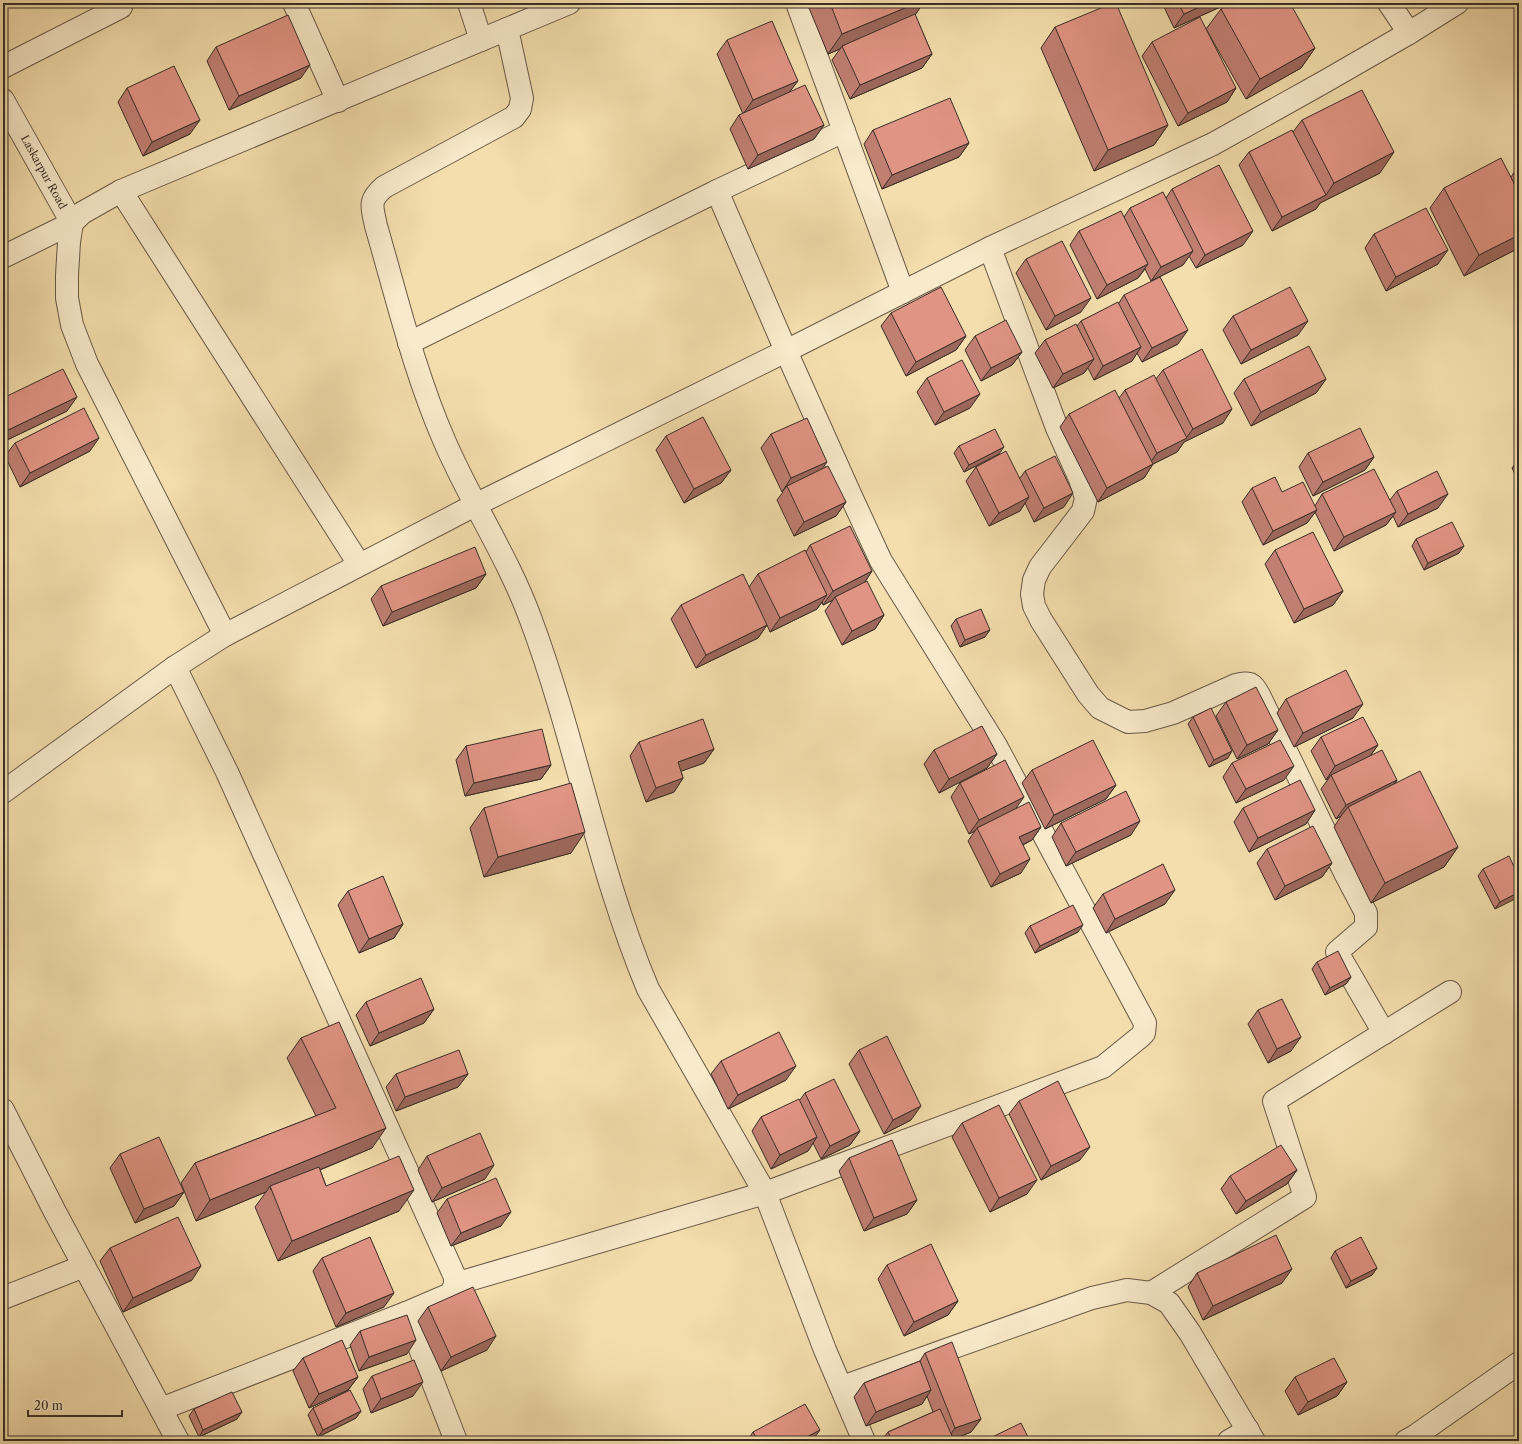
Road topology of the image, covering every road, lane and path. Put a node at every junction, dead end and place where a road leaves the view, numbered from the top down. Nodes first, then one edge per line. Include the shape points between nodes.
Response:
1 (294, 3) edge
2 (468, 3) edge
3 (568, 3) edge
4 (797, 3) edge
5 (1388, 3) edge
6 (1457, 3) edge
7 (123, 4) edge
8 (507, 29) junction
9 (1409, 33) junction
10 (481, 40) junction
11 (3, 67) edge
12 (3, 100) edge
13 (338, 101) junction
14 (844, 131) junction
15 (121, 191) junction
16 (717, 191) junction
17 (72, 223) junction
18 (990, 248) junction
19 (3, 257) edge
20 (903, 292) junction
21 (410, 343) junction
22 (786, 351) junction
23 (475, 505) junction
24 (359, 564) junction
25 (225, 635) junction
26 (175, 667) junction
27 (3, 792) edge
28 (1450, 992) dead end
29 (1384, 1032) junction
30 (3, 1110) edge
31 (765, 1193) junction
32 (84, 1266) junction
33 (455, 1284) junction
34 (1152, 1292) junction
35 (3, 1298) edge
36 (406, 1313) junction
37 (1519, 1363) edge
38 (842, 1387) junction
39 (161, 1409) junction
40 (1251, 1435) edge
41 (178, 1441) edge
42 (456, 1441) edge
43 (864, 1441) edge
44 (1229, 1441) edge
45 (1406, 1441) edge

1 - 13 street
2 - 10 street
3 - 8 street
4 - 14 street
5 - 9 street
6 - 9 street
7 - 11 street
8 - 10 street
8 - 21 street via 522,98 520,109 514,117 384,187 375,195 372,207 376,226
9 - 18 street via 1213,144
10 - 13 street
12 - 17 street, Laskarpur Road
13 - 15 street
14 - 16 street
14 - 20 street
15 - 17 street via 82,213
15 - 24 street
16 - 21 street
16 - 22 street
17 - 19 street
17 - 25 street via 67,275 67,298 72,325 87,364
18 - 20 street
18 - 29 street via 1086,498 1083,511 1040,567 1034,580 1034,606 1041,620 1088,694 1100,708 1128,722 1145,721 1173,713 1236,685 1247,683 1254,686 1366,913 1366,927 1337,952
20 - 22 street
21 - 23 street via 439,427
22 - 23 street
22 - 31 street via 881,561 996,744 1145,1023 1144,1032 1140,1037 1103,1067
23 - 24 street
23 - 31 street via 509,568 544,656 619,913 646,982
24 - 25 street
25 - 26 street
26 - 27 street
26 - 33 street via 228,772 455,1277
28 - 29 street
29 - 34 street via 1274,1101 1305,1197
30 - 32 street
31 - 33 street
31 - 38 street
32 - 35 street
32 - 39 street
33 - 36 street via 454,1290 448,1295
34 - 38 street via 1127,1290 1092,1298
34 - 40 street via 1169,1303
36 - 39 street
36 - 42 street
37 - 45 street
38 - 43 street
39 - 41 street
40 - 44 street

